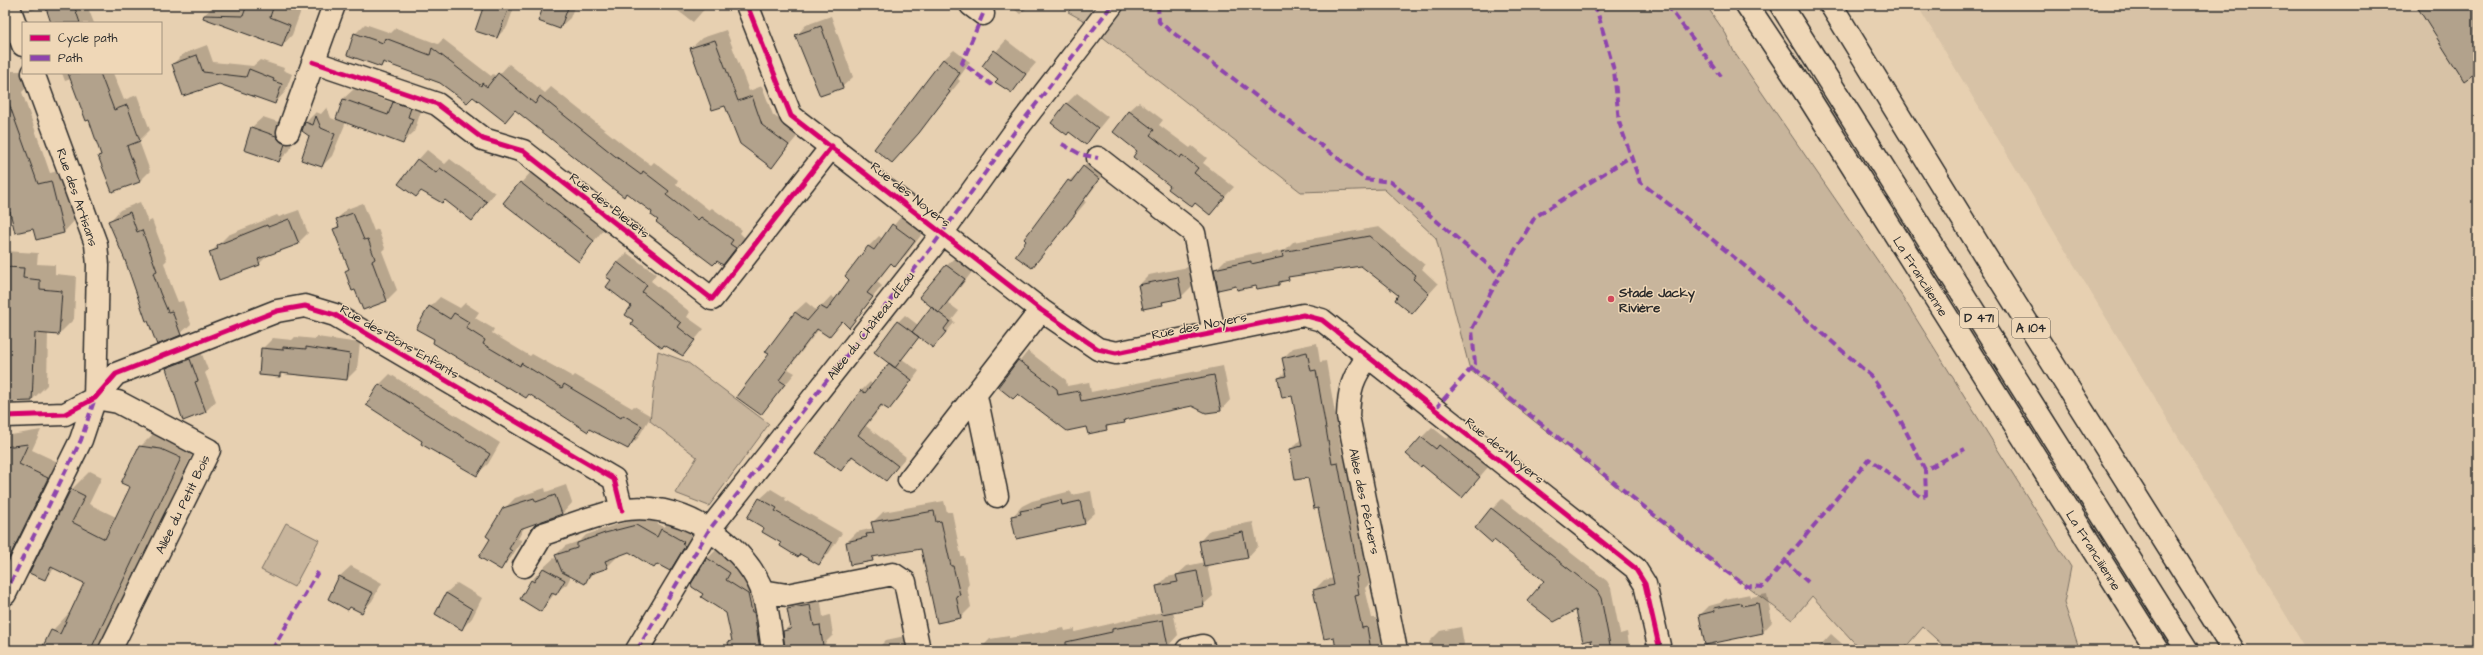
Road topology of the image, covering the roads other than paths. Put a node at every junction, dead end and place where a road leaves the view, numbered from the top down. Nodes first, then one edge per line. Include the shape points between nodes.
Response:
1 (8, 5) edge
2 (334, 5) edge
3 (747, 5) edge
4 (1112, 5) edge
5 (1748, 5) edge
6 (1781, 5) edge
7 (1831, 5) edge
8 (22, 42) edge
9 (313, 62) junction
10 (33, 74) edge
11 (288, 132) dead end
12 (832, 146) junction
13 (1098, 158) dead end
14 (943, 232) junction
15 (1041, 310) junction
16 (1214, 333) junction
17 (1369, 356) junction
18 (976, 396) junction
19 (95, 398) junction
20 (5, 416) edge
21 (909, 480) dead end
22 (997, 496) dead end
23 (622, 510) junction
24 (709, 530) junction
25 (524, 566) dead end
26 (762, 591) junction
27 (5, 594) edge
28 (110, 650) edge
29 (637, 650) edge
30 (773, 650) edge
31 (919, 650) edge
32 (1396, 650) edge
33 (1660, 650) edge
34 (2157, 650) edge
35 (2187, 650) edge
36 (2234, 650) edge

1 - 8 main road
2 - 9 main road
3 - 12 main road, Rue des Noyers via 791,116
4 - 14 main road, Allée du Château d'Eau via 1013,134
5 - 34 main road, La Francilienne
6 - 35 main road, D 471
7 - 36 main road, A 104 via 1984,254
9 - 11 main road
9 - 12 main road, Rue des Bleuets via 437,104 483,139 523,151 712,299
10 - 19 main road, Rue des Artisans via 96,244 98,265
12 - 14 main road, Rue des Noyers
13 - 16 main road via 1194,233
14 - 15 main road, Rue des Noyers
14 - 24 main road, Allée du Château d'Eau
15 - 16 main road, Rue des Noyers via 1098,349 1116,353
15 - 18 main road
16 - 17 main road, Rue des Noyers via 1303,315 1322,320
17 - 32 main road, Allée des Pêchers via 1357,370 1349,392 1348,416
17 - 33 main road, Rue des Noyers via 1635,568 1645,584
18 - 21 main road
18 - 22 main road
19 - 20 main road via 65,414
19 - 23 main road, Rue des Bons Enfants via 116,374 277,311 305,306 335,315 614,479
19 - 27 main road via 81,440
19 - 28 main road, Allée du Petit Bois via 118,402 209,450
23 - 24 main road via 655,510 684,516
23 - 25 main road via 543,534
24 - 26 main road via 734,548 747,564
24 - 29 main road, Allée du Château d'Eau
26 - 30 main road
26 - 31 main road via 787,595 893,574 905,582

